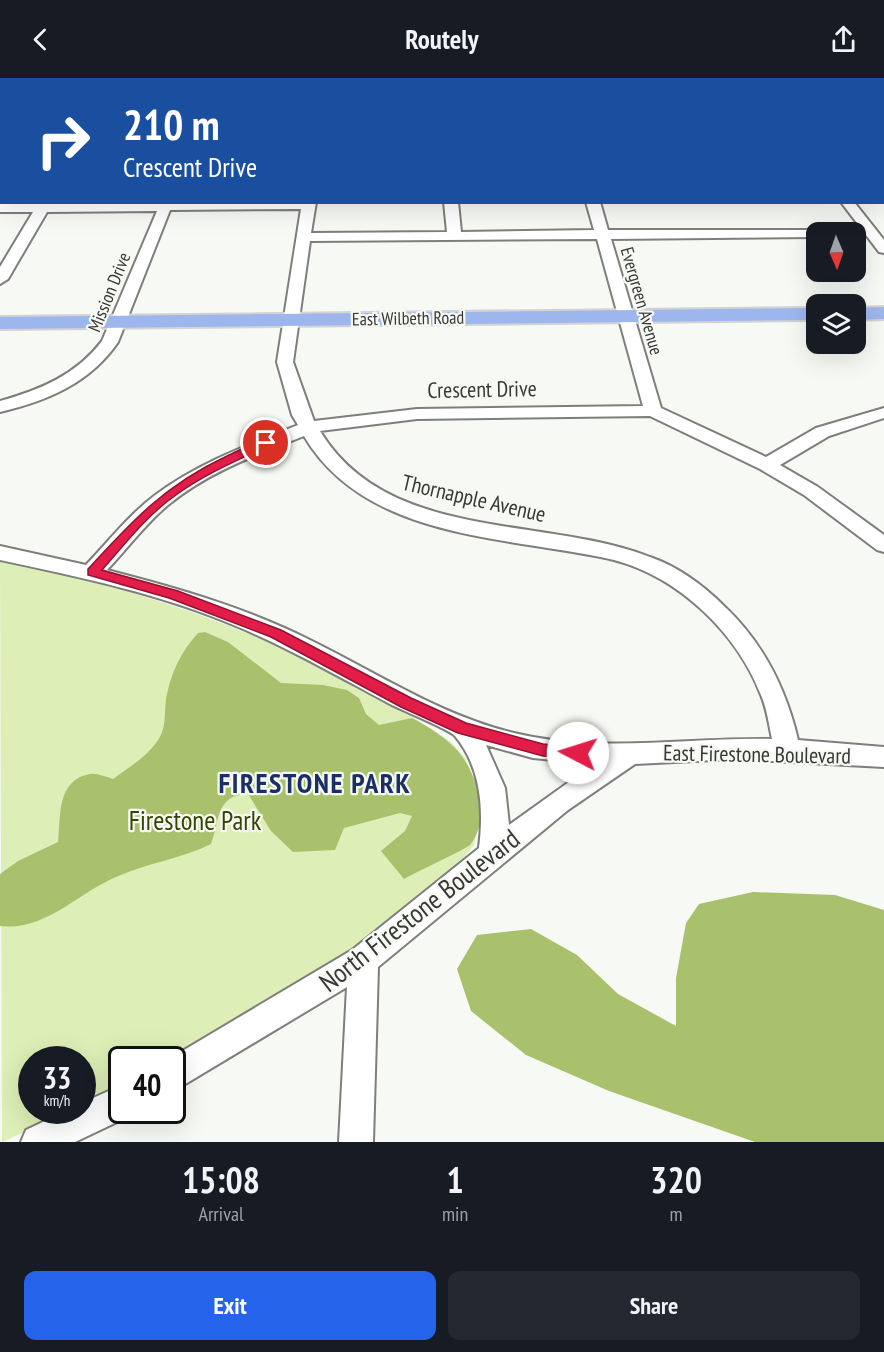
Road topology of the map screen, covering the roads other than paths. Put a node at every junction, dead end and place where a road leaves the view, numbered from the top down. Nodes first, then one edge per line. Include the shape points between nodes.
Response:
1 (167, 204) edge
2 (309, 204) edge
3 (451, 204) edge
4 (594, 204) edge
5 (850, 204) edge
6 (43, 207) junction
7 (0, 208) edge
8 (806, 233) edge
9 (878, 233) edge
10 (603, 235) junction
11 (454, 236) junction
12 (304, 237) junction
13 (884, 249) edge
14 (0, 279) edge
15 (884, 313) edge
16 (806, 314) edge
17 (866, 314) edge
18 (626, 316) junction
19 (290, 319) junction
20 (119, 321) junction
21 (0, 323) edge
22 (0, 407) edge
23 (653, 411) junction
24 (884, 412) edge
25 (308, 428) junction
26 (766, 465) junction
27 (884, 545) edge
28 (0, 553) edge
29 (92, 572) junction
30 (463, 729) junction
31 (789, 751) junction
32 (630, 754) junction
33 (884, 757) edge
34 (492, 854) junction
35 (363, 960) junction
36 (186, 1067) edge
37 (108, 1109) edge
38 (38, 1142) edge
39 (356, 1142) edge

1 - 2 street
1 - 6 street
1 - 20 street, Mission Drive
2 - 12 street, Thornapple Avenue
3 - 11 street
4 - 10 street, Evergreen Avenue
5 - 9 street
6 - 7 street
6 - 14 street
8 - 10 street
9 - 13 street
10 - 11 street
10 - 18 street, Evergreen Avenue
11 - 12 street
12 - 19 street, Thornapple Avenue
15 - 17 main road
16 - 18 main road, East Wilbeth Road
18 - 19 main road, East Wilbeth Road
18 - 23 street, Evergreen Avenue
19 - 20 main road, East Wilbeth Road
19 - 25 street, Thornapple Avenue via 285,362 288,386
20 - 21 main road, East Wilbeth Road
20 - 22 street, Mission Drive via 110,342 91,366 47,392
23 - 25 street, Crescent Drive via 417,414
23 - 26 street, Crescent Drive
24 - 26 street via 818,431
25 - 29 street, Crescent Drive via 228,459 188,481 143,516
25 - 31 street, Thornapple Avenue via 336,470 382,502 431,517 617,554 654,566 684,584 726,621 762,672 773,694
26 - 27 street, Crescent Drive via 811,491
28 - 29 street, East Firestone Boulevard
29 - 30 street, East Firestone Boulevard via 173,594 276,633
30 - 32 street, East Firestone Boulevard via 543,750
30 - 34 street via 494,789 497,819
31 - 32 street, East Firestone Boulevard
31 - 33 street, East Firestone Boulevard
32 - 34 street, North Firestone Boulevard
34 - 35 street, North Firestone Boulevard
35 - 36 street, North Firestone Boulevard
35 - 39 street
37 - 38 street

